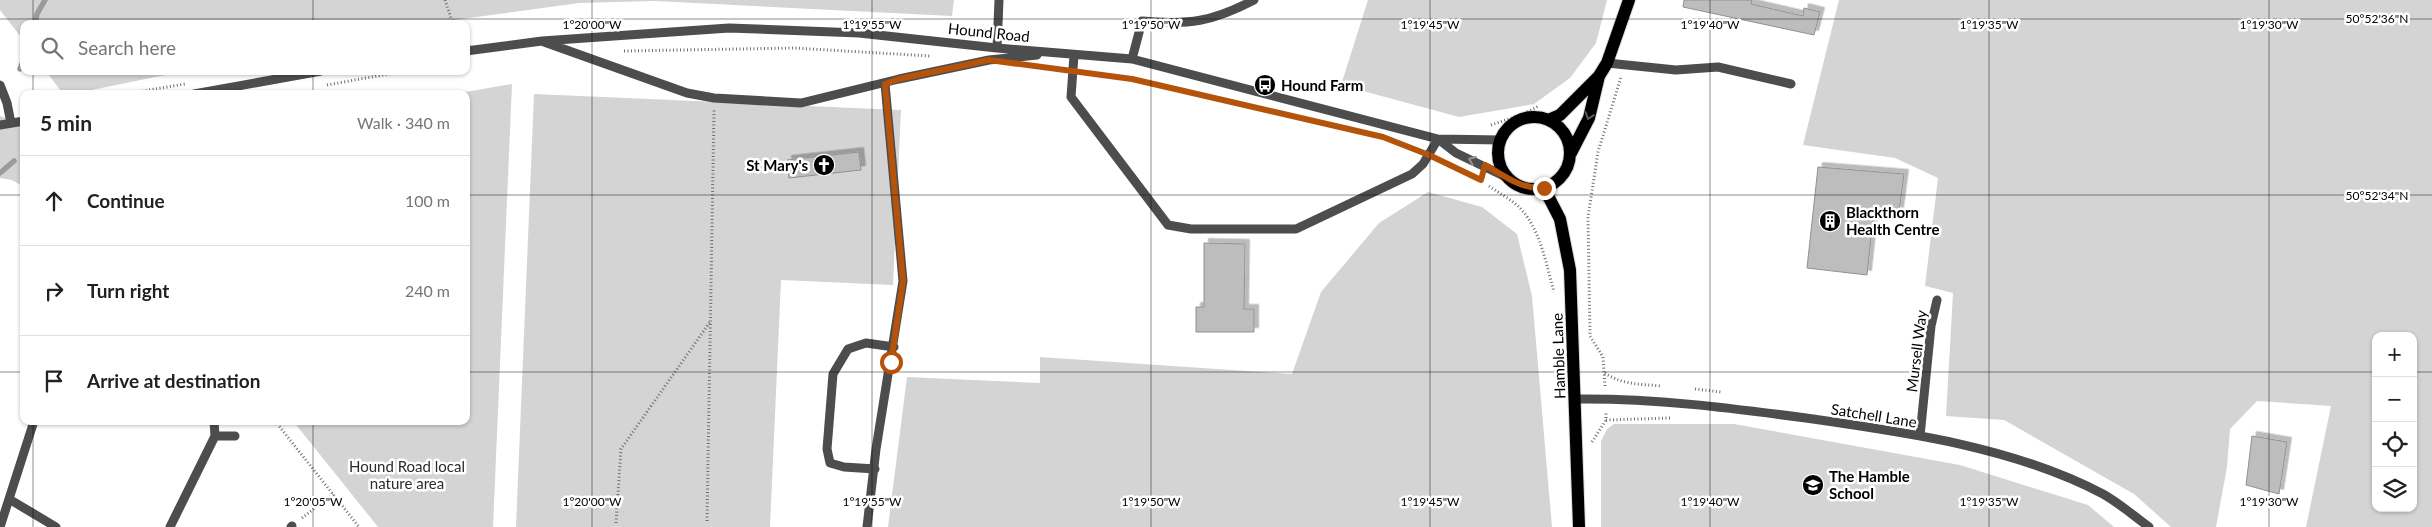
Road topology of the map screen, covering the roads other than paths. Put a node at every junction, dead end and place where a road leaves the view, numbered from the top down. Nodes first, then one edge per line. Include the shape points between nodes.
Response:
1 (1000, 0) edge
2 (1254, 0) edge
3 (1629, 0) edge
4 (542, 41) junction
5 (997, 48) junction
6 (470, 51) edge
7 (1059, 53) junction
8 (1074, 54) junction
9 (1132, 59) junction
10 (1607, 64) junction
11 (299, 75) edge
12 (1599, 76) junction
13 (885, 84) junction
14 (1791, 84) dead end
15 (0, 85) edge
16 (216, 90) edge
17 (1548, 120) junction
18 (20, 122) edge
19 (11, 123) junction
20 (0, 125) edge
21 (1438, 138) junction
22 (1501, 140) junction
23 (1571, 153) junction
24 (1508, 178) junction
25 (1544, 188) junction
26 (1937, 300) dead end
27 (894, 347) junction
28 (1576, 399) junction
29 (33, 425) edge
30 (214, 425) edge
31 (215, 436) junction
32 (235, 436) dead end
33 (1920, 436) junction
34 (875, 469) junction
35 (9, 499) junction
36 (0, 527) edge
37 (56, 527) edge
38 (170, 527) edge
39 (867, 527) edge
40 (1580, 527) edge
41 (2149, 527) edge

1 - 5 street
2 - 9 street via 1225,15 1180,24 1142,21
3 - 10 main road
4 - 5 street, Hound Road via 729,28 859,33
4 - 6 street, Hound Road
4 - 13 street via 687,93 714,98 801,103
5 - 7 street, Hound Road
7 - 8 street, Hound Road
7 - 13 street via 989,60
8 - 9 street, Hound Road
8 - 21 street via 1071,97 1168,225 1191,229 1296,229 1412,174 1423,164
9 - 21 street, Hound Road
10 - 12 main road
10 - 14 street via 1676,70 1718,67
11 - 16 street
12 - 17 main road via 1560,115
12 -> 23 main road via 1589,118
13 - 27 street via 903,281
15 - 19 street
17 - 22 main road via 1521,119 1510,126
17 - 23 main road via 1569,140
18 - 19 street
19 - 20 street
21 - 22 street, Hound Road
24 -> 21 street via 1456,153
22 - 24 main road via 1498,155
23 - 25 main road via 1566,171
24 - 25 main road via 1530,189
25 - 28 main road, Hamble Lane via 1560,219 1570,270
26 - 33 street, Mursell Way via 1931,326
27 - 34 street
27 - 34 street via 866,343 848,349 833,374 827,449 830,463
28 - 33 street, Satchell Lane via 1728,408
28 - 40 main road, Hamble Lane
29 - 35 street
30 - 31 street
31 - 32 street
31 - 38 street
33 - 41 street, Satchell Lane via 1982,450 2045,470 2104,494
34 - 39 street
35 - 36 street
35 - 37 street

